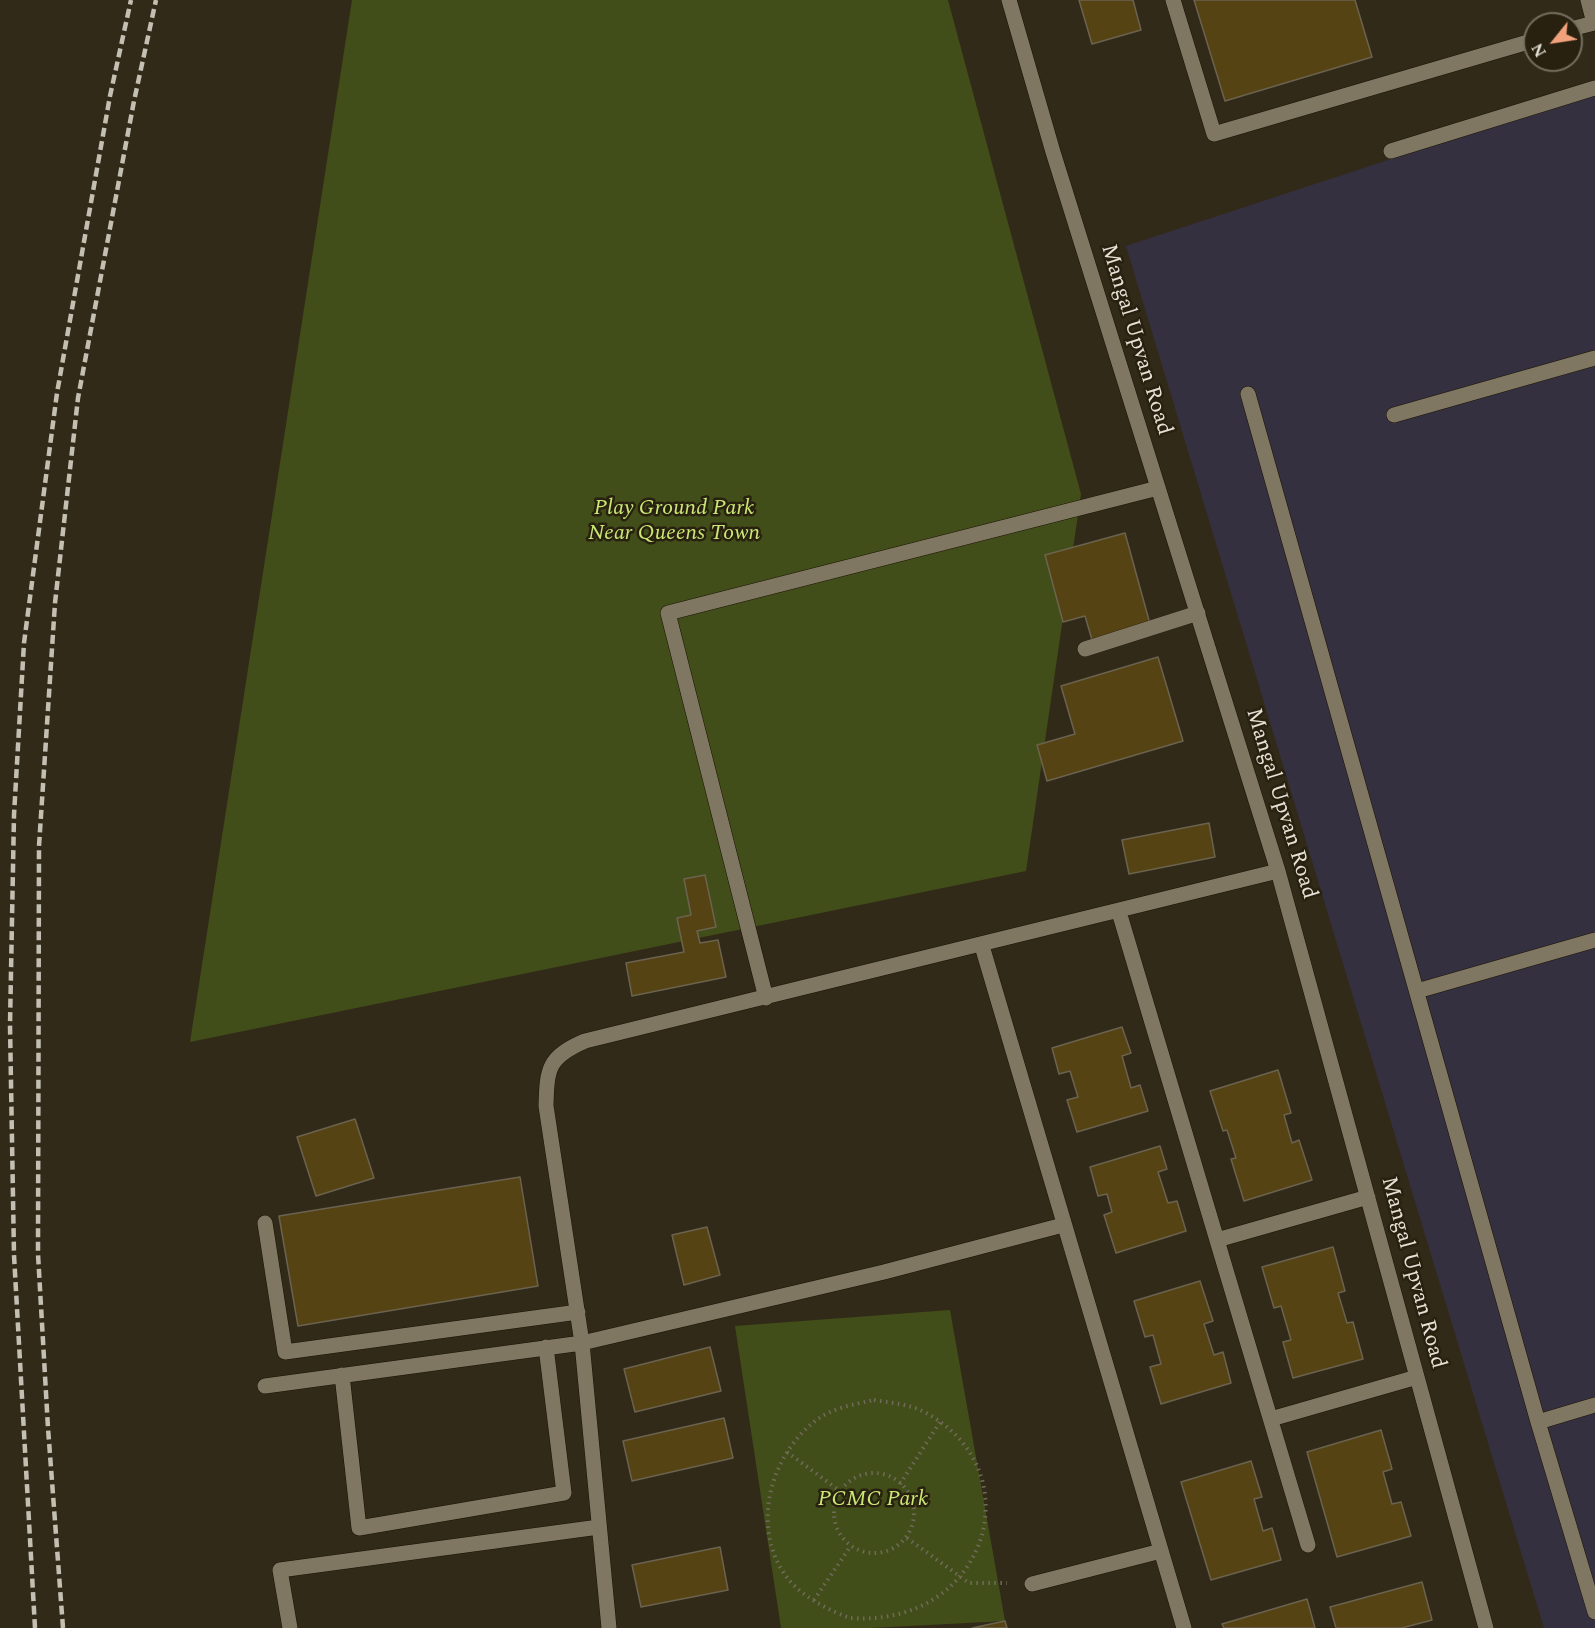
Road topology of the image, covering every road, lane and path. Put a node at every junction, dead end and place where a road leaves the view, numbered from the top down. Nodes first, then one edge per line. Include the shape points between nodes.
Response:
1 (1009, 0) edge
2 (1173, 0) edge
3 (1588, 0) edge
4 (1583, 25) edge
5 (1523, 44) edge
6 (1595, 88) edge
7 (1391, 151) dead end
8 (1595, 358) edge
9 (1248, 394) dead end
10 (1394, 415) dead end
11 (1158, 488) junction
12 (1198, 613) junction
13 (1085, 649) dead end
14 (1278, 871) junction
15 (1119, 912) junction
16 (1595, 940) edge
17 (981, 946) junction
18 (1417, 991) junction
19 (766, 998) junction
20 (1368, 1197) junction
21 (265, 1223) dead end
22 (1063, 1225) junction
23 (1217, 1240) junction
24 (578, 1312) junction
25 (582, 1343) junction
26 (546, 1347) junction
27 (342, 1375) junction
28 (1417, 1377) junction
29 (265, 1386) dead end
30 (1595, 1405) edge
31 (1271, 1419) junction
32 (940, 1422) junction
33 (1538, 1422) junction
34 (787, 1452) junction
35 (900, 1484) junction
36 (840, 1491) junction
37 (599, 1527) junction
38 (906, 1538) junction
39 (1308, 1545) dead end
40 (850, 1547) junction
41 (1161, 1551) junction
42 (977, 1561) dead end
43 (973, 1572) dead end
44 (969, 1583) junction
45 (1032, 1584) joint
46 (964, 1589) dead end
47 (814, 1600) junction
48 (1595, 1612) edge
49 (871, 1623) dead end
50 (290, 1628) edge
51 (609, 1628) edge
52 (1185, 1628) edge
53 (1486, 1628) edge

1 - 11 street, Mangal Upvan Road
2 - 5 street via 1214,134
3 - 4 street via 1594,22
6 - 7 street
8 - 10 street
9 - 18 street
11 - 12 street, Mangal Upvan Road
11 - 19 street via 668,613
12 - 13 street
12 - 14 street, Mangal Upvan Road
14 - 15 street
14 - 20 street, Mangal Upvan Road
15 - 17 street
15 - 23 street
16 - 18 street
17 - 19 street
17 - 22 street
18 - 33 street
19 - 24 street via 585,1041 566,1049 551,1063 546,1106
20 - 23 street
20 - 28 street, Mangal Upvan Road
21 - 24 street via 285,1352
22 - 25 street
22 - 41 street
23 - 31 street
24 - 25 street
25 - 26 street
25 - 37 street
26 - 27 street
26 - 27 street via 564,1493 358,1528
27 - 29 street
28 - 31 street
28 - 53 street, Mangal Upvan Road
30 - 33 street
31 - 39 street
32 - 34 path via 906,1405 874,1400 820,1417
32 - 35 path
32 - 42 path via 956,1436 973,1462 983,1491 986,1539
33 - 48 street
34 - 36 path
34 - 47 path via 770,1493 766,1515 770,1539 778,1564 790,1582
35 - 36 path via 874,1473 850,1479
35 - 38 path via 913,1506
36 - 40 path via 835,1504 835,1527
37 - 50 street via 280,1570
37 - 51 street
38 - 40 path via 896,1547 882,1551
38 - 44 path
40 - 47 path
41 - 45 street
41 - 52 street
43 - 44 path
44 - 45 path
44 - 46 path
47 - 49 path via 840,1614

